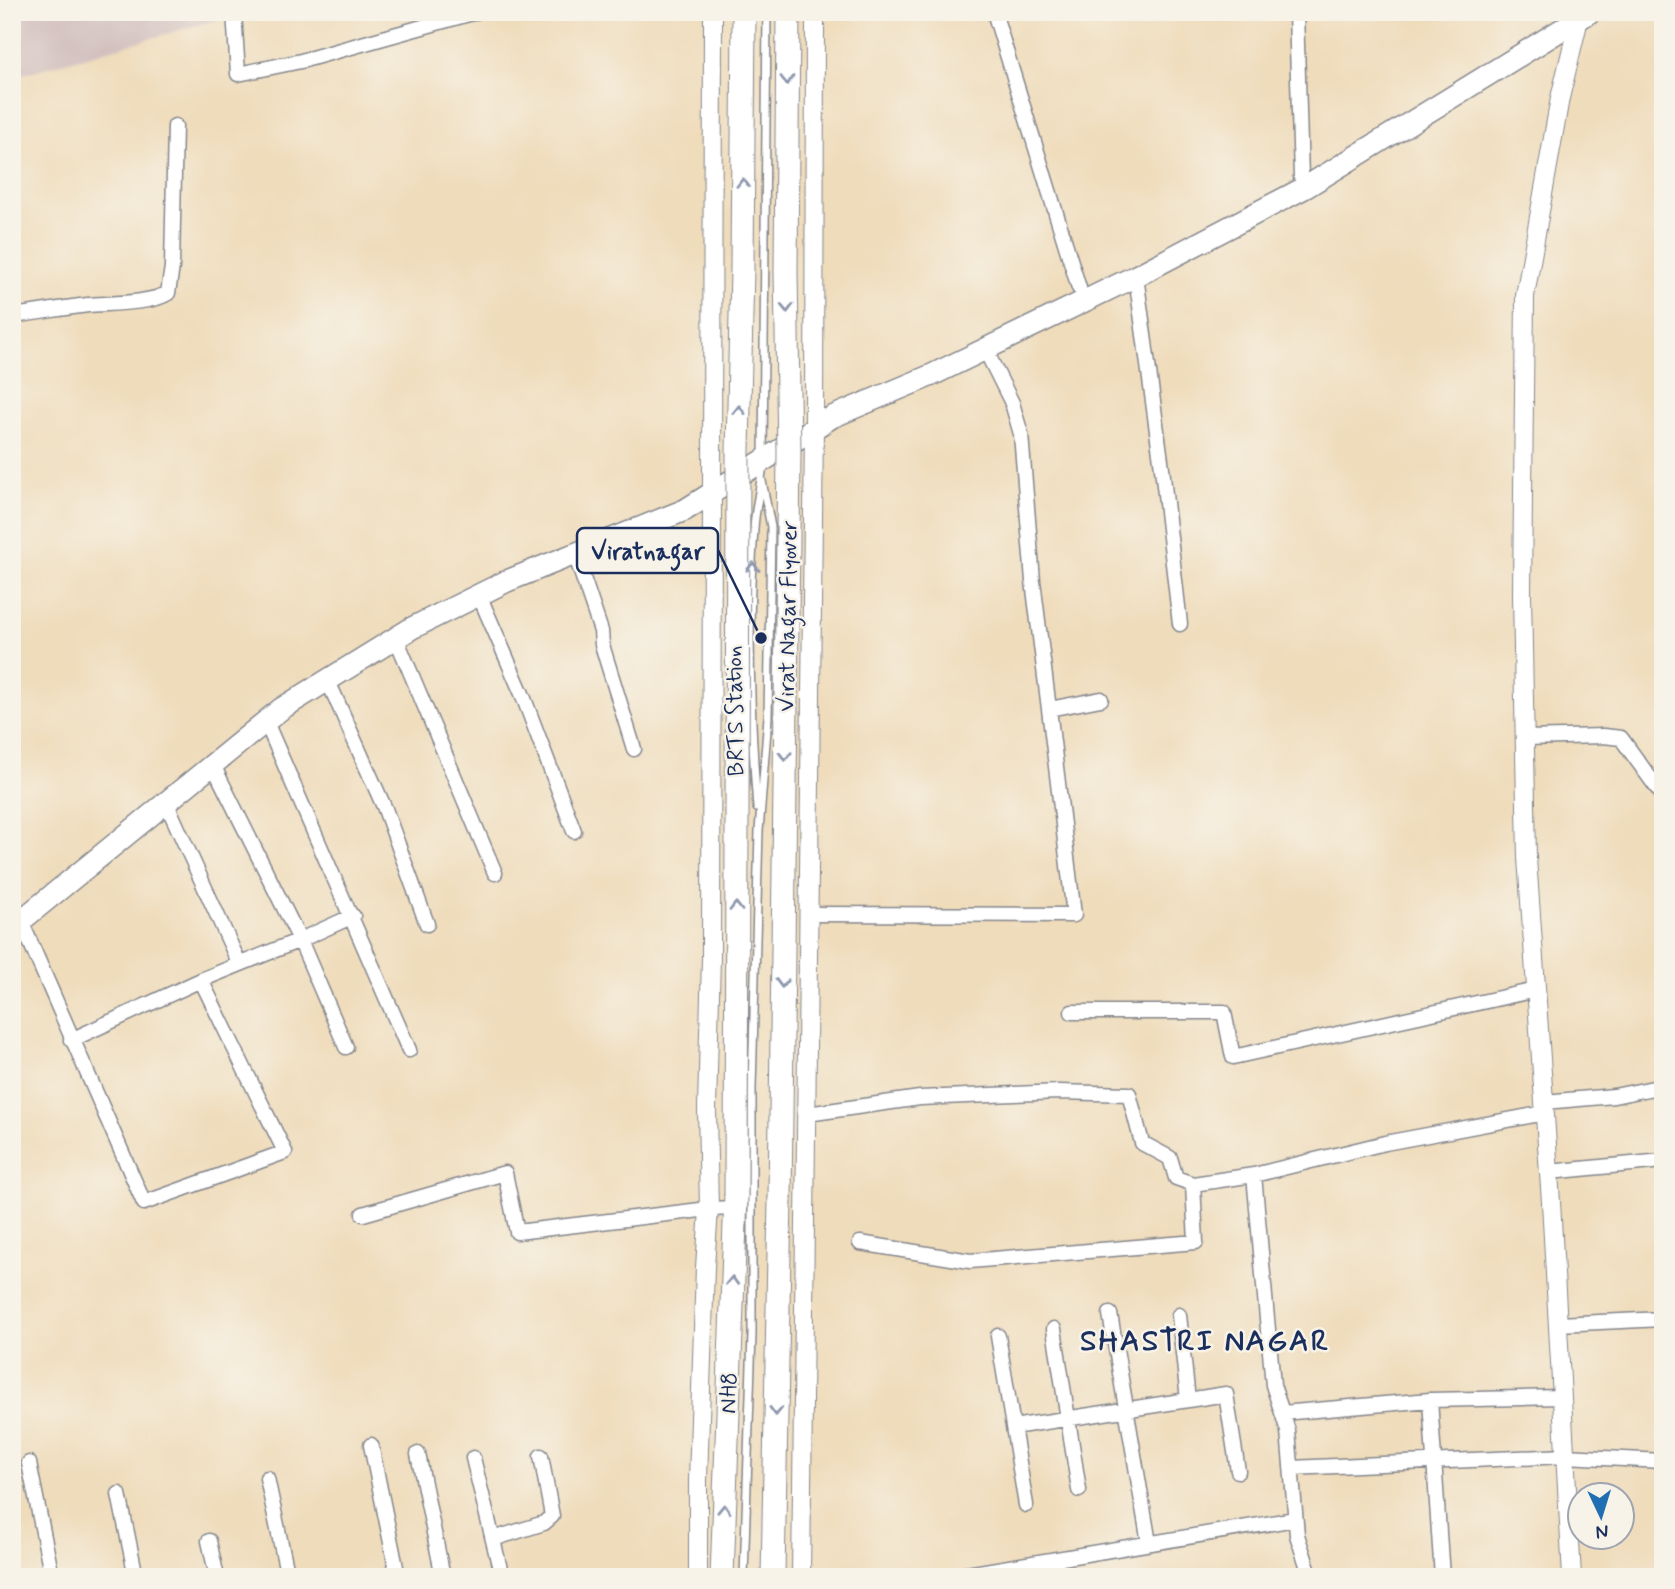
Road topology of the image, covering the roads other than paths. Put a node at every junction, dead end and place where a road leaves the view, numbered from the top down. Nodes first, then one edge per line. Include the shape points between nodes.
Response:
1 (234, 12) edge
2 (476, 12) edge
3 (713, 12) edge
4 (744, 12) edge
5 (767, 12) edge
6 (788, 12) edge
7 (815, 12) edge
8 (994, 12) edge
9 (1296, 12) edge
10 (1578, 14) edge
11 (175, 126) dead end
12 (1301, 177) junction
13 (1136, 276) junction
14 (1079, 288) junction
15 (12, 316) edge
16 (985, 349) junction
17 (814, 421) junction
18 (762, 462) junction
19 (712, 486) junction
20 (575, 554) junction
21 (479, 595) junction
22 (1180, 624) dead end
23 (396, 638) junction
24 (328, 681) junction
25 (1101, 699) dead end
26 (1049, 709) junction
27 (266, 722) junction
28 (1525, 738) junction
29 (634, 749) dead end
30 (214, 765) junction
31 (1663, 796) edge
32 (166, 802) junction
33 (574, 831) dead end
34 (759, 831) junction
35 (495, 873) dead end
36 (810, 914) junction
37 (353, 916) junction
38 (15, 920) edge
39 (427, 924) dead end
40 (300, 940) junction
41 (239, 963) junction
42 (201, 980) junction
43 (1536, 990) junction
44 (1073, 1012) dead end
45 (71, 1040) junction
46 (346, 1047) dead end
47 (410, 1050) dead end
48 (1663, 1086) edge
49 (1545, 1108) junction
50 (807, 1114) junction
51 (1663, 1161) edge
52 (1549, 1171) junction
53 (1254, 1175) junction
54 (1193, 1184) junction
55 (735, 1202) junction
56 (709, 1209) junction
57 (780, 1210) junction
58 (363, 1214) dead end
59 (804, 1214) junction
60 (860, 1243) dead end
61 (1110, 1314) dead end
62 (1179, 1315) dead end
63 (1663, 1319) edge
64 (1558, 1324) junction
65 (1054, 1329) dead end
66 (998, 1336) dead end
67 (777, 1359) junction
68 (804, 1361) junction
69 (729, 1378) junction
70 (702, 1379) junction
71 (1562, 1397) junction
72 (1188, 1400) junction
73 (1430, 1400) junction
74 (1126, 1409) junction
75 (1282, 1413) junction
76 (1067, 1419) junction
77 (1013, 1427) junction
78 (371, 1445) dead end
79 (418, 1454) dead end
80 (541, 1456) dead end
81 (1565, 1457) junction
82 (473, 1458) dead end
83 (1434, 1460) junction
84 (1663, 1461) edge
85 (29, 1463) dead end
86 (1291, 1468) junction
87 (1238, 1471) dead end
88 (267, 1478) dead end
89 (1079, 1490) dead end
90 (119, 1493) dead end
91 (1026, 1505) dead end
92 (1295, 1519) junction
93 (493, 1539) junction
94 (209, 1541) dead end
95 (1149, 1543) junction
96 (52, 1577) edge
97 (136, 1577) edge
98 (217, 1577) edge
99 (288, 1577) edge
100 (398, 1577) edge
101 (443, 1577) edge
102 (502, 1577) edge
103 (698, 1577) edge
104 (722, 1577) edge
105 (744, 1577) edge
106 (773, 1577) edge
107 (801, 1577) edge
108 (949, 1577) edge
109 (1311, 1577) edge
110 (1442, 1577) edge
111 (1572, 1577) edge

1 - 2 street via 239,74
3 - 19 street
55 -> 4 main road, bridge
5 - 18 lane
6 -> 57 main road, Virat Nagar Flyover, bridge via 789,453
7 - 17 street
8 - 14 street
9 - 12 street
10 - 12 main road
10 - 13 main road via 1306,187
10 - 28 street via 1525,296
11 - 15 street via 168,293
12 - 14 main road
13 - 16 main road
13 - 22 street
14 - 17 main road via 927,365 828,407
16 - 17 main road
16 - 26 street via 1012,403 1021,434
17 - 18 main road
17 - 36 street
18 - 19 main road
34 -> 18 lane, BRTS Station via 750,716 754,527
18 - 34 lane, BRTS Station via 771,527 768,717
19 - 20 main road via 685,510
19 - 38 main road via 502,569 405,616 273,698
19 - 56 street
20 - 21 main road
20 - 29 street
21 - 23 main road
21 - 33 street
23 - 24 main road
23 - 35 street
24 - 27 main road
24 - 39 street via 385,809
25 - 26 street
26 - 36 street via 1074,915
27 - 30 main road
27 - 37 street
28 - 31 street via 1622,738
28 - 43 street
30 - 32 main road
30 - 40 street
32 - 38 main road
32 - 41 street
34 - 105 lane
36 - 50 street
37 - 40 street
37 - 47 street
38 - 45 street
40 - 41 street
40 - 46 street
41 - 42 street
42 - 45 street
42 - 45 street via 285,1152 144,1203
43 - 44 street via 1233,1057 1224,1012
43 - 49 street
48 - 49 street
49 - 52 street
49 - 53 street
50 - 54 street via 919,1098 1129,1094 1142,1143 1170,1158 1176,1178
50 - 59 street
51 - 52 street
52 - 64 street
53 - 54 street
53 - 75 street via 1273,1385
54 - 60 street via 1196,1242 970,1261
55 - 56 street
69 -> 55 main road, NH8
56 - 58 street via 517,1233 505,1173
56 - 70 street
57 - 59 street
57 - 67 main road
59 - 68 street
61 - 74 street
62 - 72 street
63 - 64 street
64 - 71 street
65 - 76 street
66 - 77 street
67 - 68 street
67 -> 106 main road
68 - 107 street
69 - 70 street
104 -> 69 main road, NH8
70 - 103 street
71 - 73 street
71 - 81 street
72 - 74 street
72 - 87 street via 1226,1394
73 - 75 street
73 - 83 street
74 - 76 street
74 - 95 street
75 - 86 street
76 - 77 street
76 - 89 street
77 - 91 street
78 - 100 street
79 - 101 street
80 - 93 street via 552,1516 544,1524
81 - 83 street
81 - 84 street
81 - 111 street
82 - 93 street
83 - 86 street
83 - 110 street
85 - 96 street
86 - 92 street
88 - 99 street
90 - 97 street
92 - 95 street
92 - 109 street
93 - 102 street
94 - 98 street
95 - 108 street

